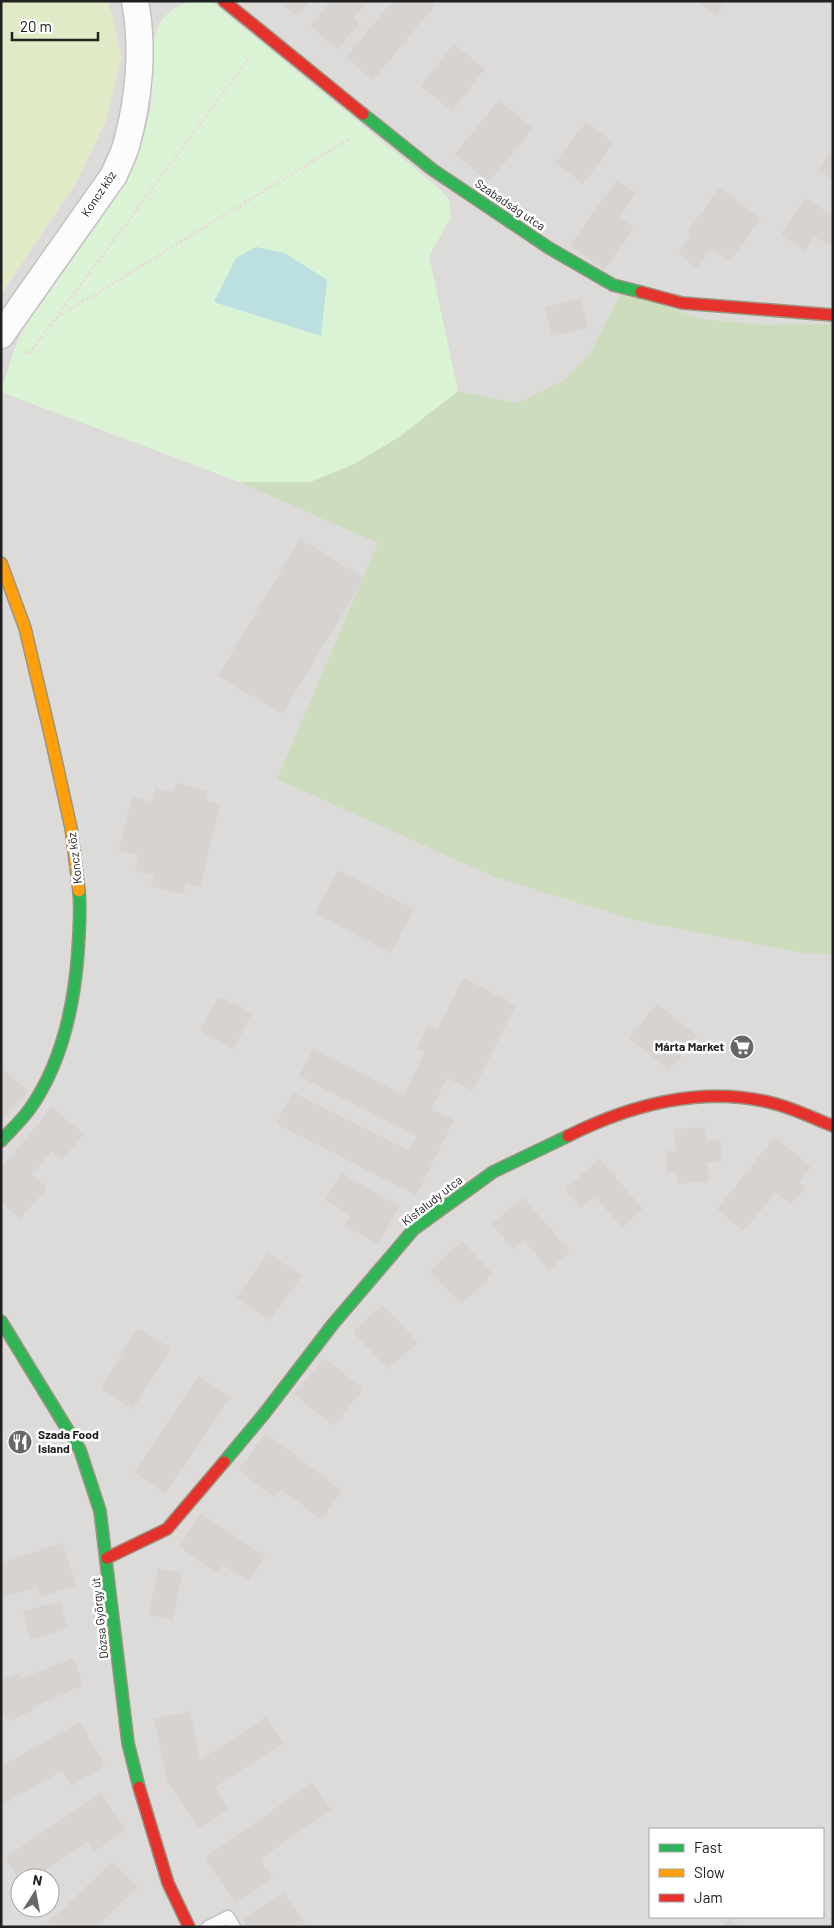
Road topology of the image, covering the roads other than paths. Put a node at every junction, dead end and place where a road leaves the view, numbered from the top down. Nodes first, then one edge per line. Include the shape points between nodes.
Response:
1 (135, 1) edge
2 (224, 1) edge
3 (833, 315) edge
4 (11, 343) edge
5 (1, 563) edge
6 (833, 1126) edge
7 (1, 1141) edge
8 (1, 1321) edge
9 (107, 1558) junction
10 (189, 1927) edge
11 (208, 1927) edge
12 (234, 1927) edge

1 - 4 street, Koncz köz via 140,68 126,147 114,174
2 - 3 street, Szabadság utca via 433,170 549,248 613,284 682,303
5 - 7 street, Koncz köz via 25,628 51,738 71,828 81,912 68,1025 52,1068 29,1110
6 - 9 street, Kisfaludy utca via 772,1103 736,1097 699,1096 647,1105 590,1125 493,1172 414,1229 167,1529
8 - 9 street, Dózsa György út via 80,1450 100,1511
9 - 10 street, Dózsa György út via 128,1743 156,1847 168,1883
11 - 12 lane via 228,1917

